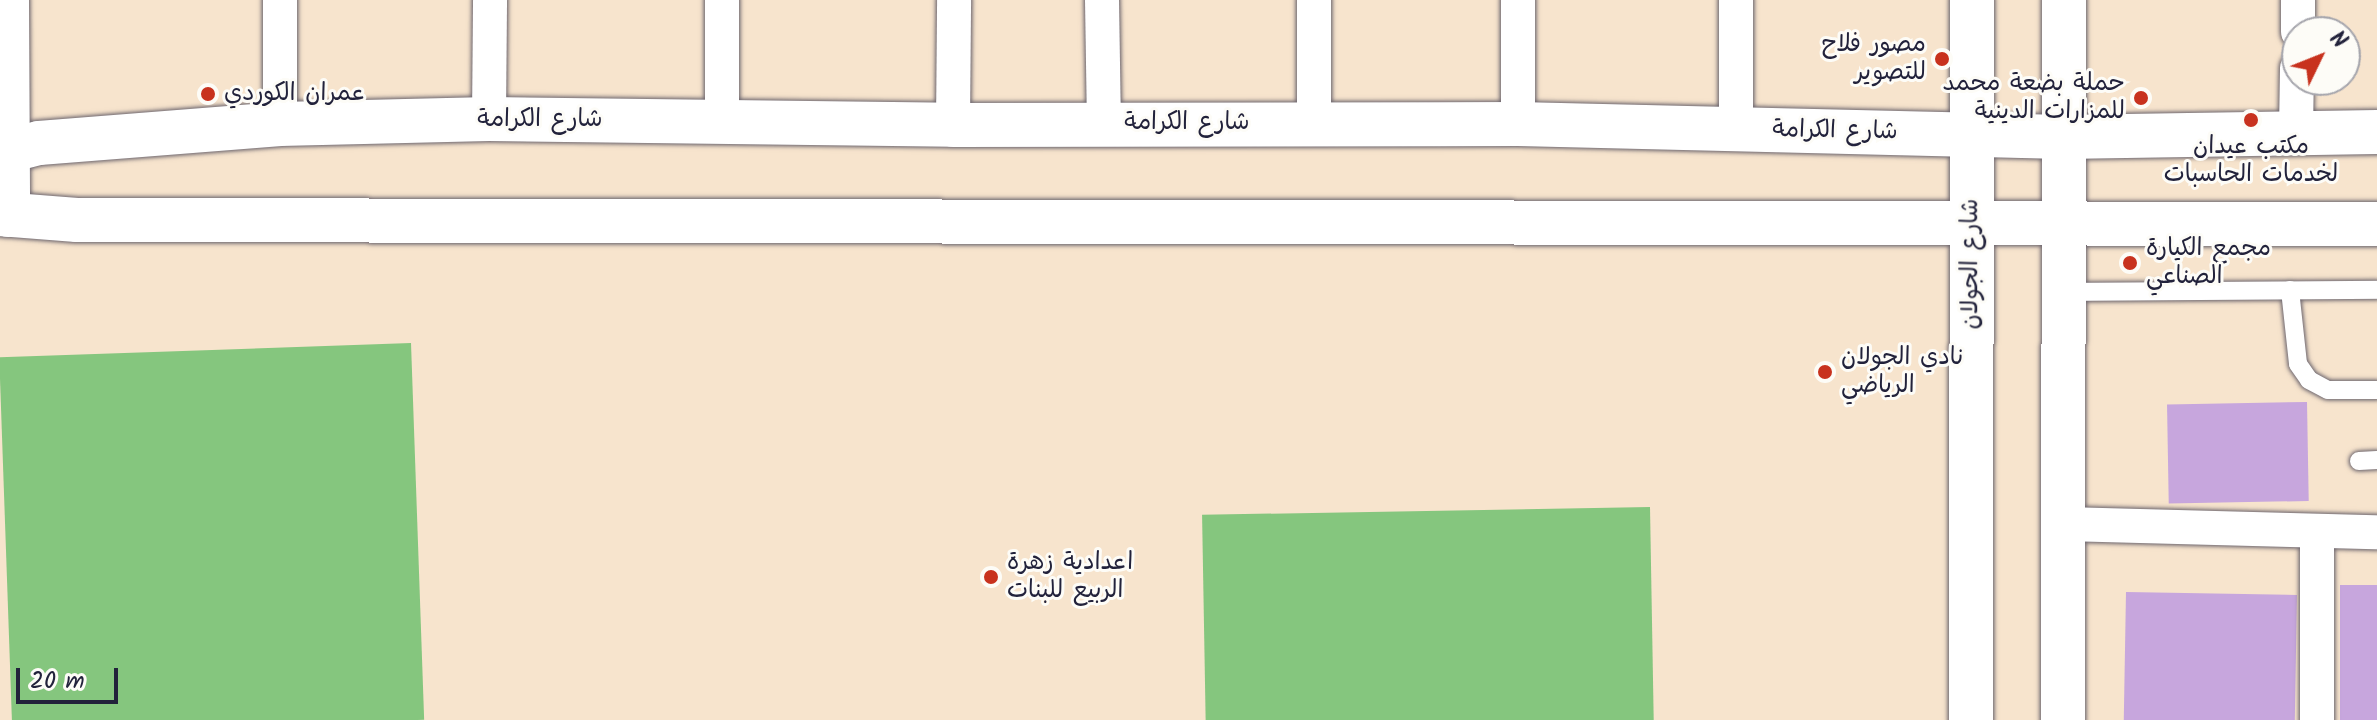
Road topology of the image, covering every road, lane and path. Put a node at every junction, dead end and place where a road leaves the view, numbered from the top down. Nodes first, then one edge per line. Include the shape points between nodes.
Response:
1 (7, 0) edge
2 (280, 0) edge
3 (490, 0) edge
4 (722, 0) edge
5 (954, 0) edge
6 (1102, 0) edge
7 (1314, 0) edge
8 (1518, 0) edge
9 (1736, 0) edge
10 (1972, 0) edge
11 (2064, 0) edge
12 (2297, 96) edge
13 (489, 119) junction
14 (722, 120) junction
15 (1104, 123) junction
16 (280, 124) junction
17 (1314, 124) junction
18 (1518, 124) junction
19 (953, 125) junction
20 (1736, 129) junction
21 (2296, 132) junction
22 (2377, 132) edge
23 (1971, 135) junction
24 (2063, 137) junction
25 (4, 152) edge
26 (4, 215) edge
27 (1970, 222) junction
28 (2063, 222) junction
29 (2377, 224) edge
30 (2290, 290) junction
31 (2377, 290) edge
32 (2063, 292) junction
33 (2377, 390) edge
34 (2063, 524) junction
35 (2317, 531) junction
36 (2377, 532) edge
37 (1971, 720) edge
38 (2063, 720) edge
39 (2317, 720) edge

1 - 25 street
2 - 16 street
3 - 13 street
4 - 14 street
5 - 19 street
6 - 15 street
7 - 17 street
8 - 18 street
9 - 20 street
10 - 23 street, شارع الجولان
11 - 24 street
12 - 21 street
13 - 14 street, شارع الكرامة
13 - 16 street, شارع الكرامة
14 - 19 street, شارع الكرامة
15 - 17 street, شارع الكرامة
15 - 19 street, شارع الكرامة
16 - 25 street, شارع الكرامة via 39,143
17 - 18 street, شارع الكرامة
18 - 20 street, شارع الكرامة
20 - 23 street, شارع الكرامة
21 - 22 street, شارع الكرامة
21 - 24 street, شارع الكرامة
23 - 24 street, شارع الكرامة
23 - 27 street, شارع الجولان
24 - 28 street
25 - 26 street
26 - 27 street via 77,220
27 - 28 street
27 - 37 street, شارع الجولان
28 - 29 street
28 - 32 street
30 - 31 lane
30 - 32 lane
30 - 33 lane via 2298,364 2309,380 2328,390
32 - 34 street
34 - 35 street
34 - 38 street
35 - 36 street
35 - 39 street

